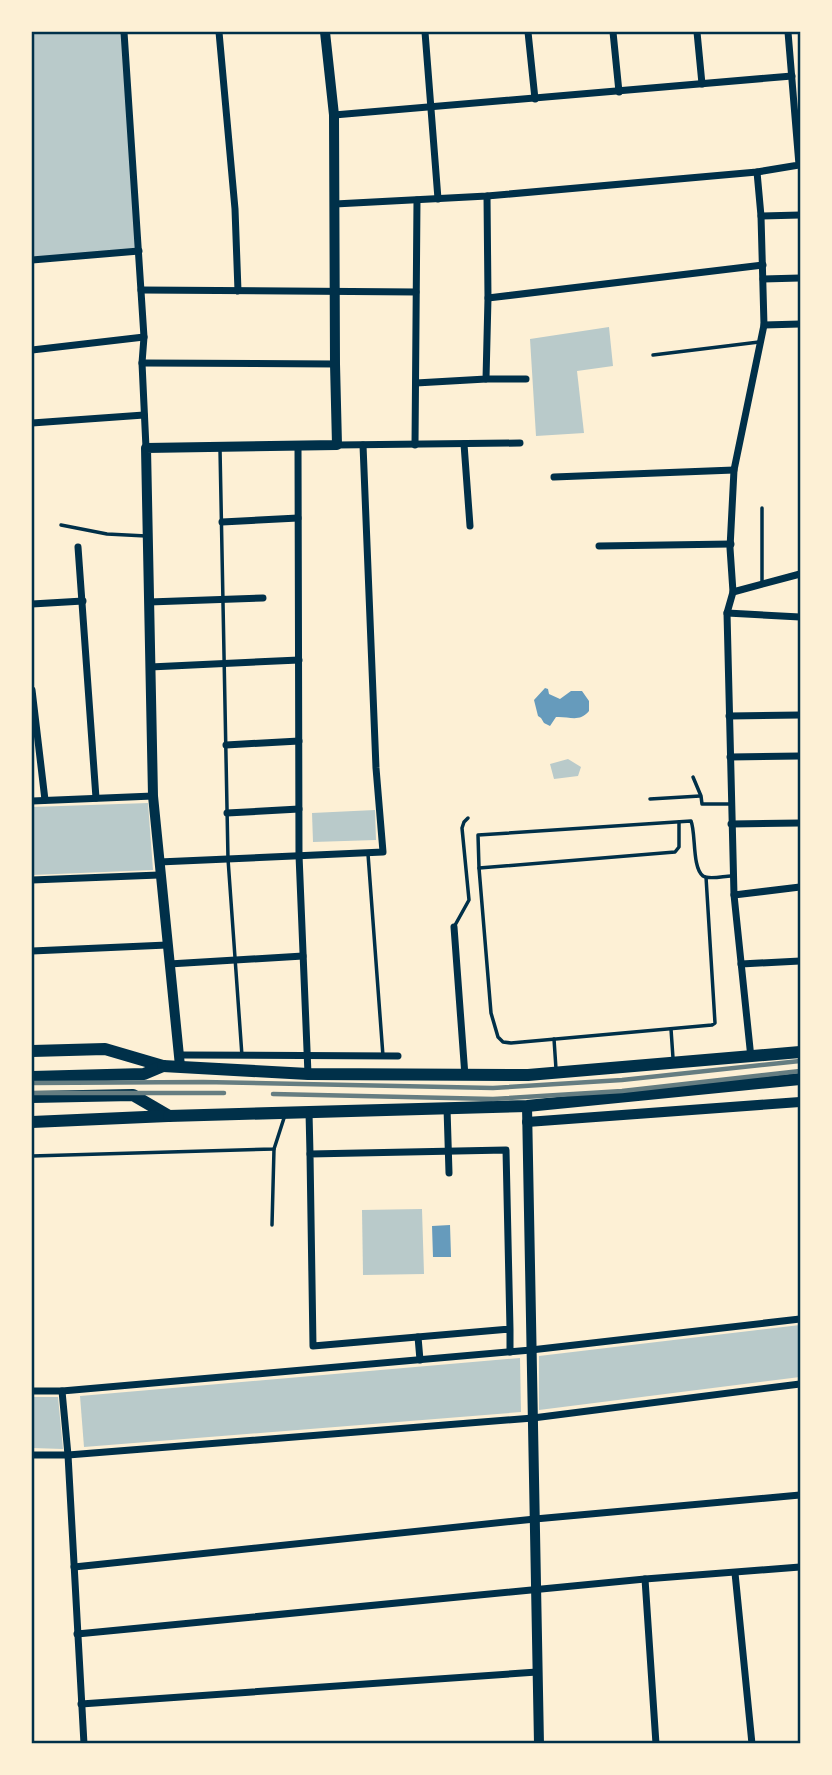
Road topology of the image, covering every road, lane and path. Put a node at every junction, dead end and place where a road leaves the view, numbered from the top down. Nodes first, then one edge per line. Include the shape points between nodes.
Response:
1 (124, 32) edge
2 (219, 32) edge
3 (325, 32) edge
4 (425, 32) edge
5 (528, 32) edge
6 (612, 32) edge
7 (697, 32) edge
8 (788, 32) edge
9 (792, 76) junction
10 (702, 84) junction
11 (619, 92) junction
12 (535, 99) junction
13 (432, 108) junction
14 (334, 116) junction
15 (757, 172) junction
16 (487, 196) junction
17 (438, 199) junction
18 (417, 200) junction
19 (335, 204) junction
20 (800, 215) edge
21 (761, 216) junction
22 (139, 251) junction
23 (32, 260) edge
24 (763, 265) junction
25 (800, 278) edge
26 (763, 279) junction
27 (141, 290) junction
28 (238, 291) junction
29 (336, 292) junction
30 (416, 292) junction
31 (488, 298) junction
32 (800, 324) edge
33 (764, 325) junction
34 (144, 337) junction
35 (761, 342) junction
36 (32, 350) edge
37 (653, 355) dead end
38 (142, 363) junction
39 (335, 365) junction
40 (486, 379) junction
41 (526, 379) dead end
42 (416, 383) junction
43 (144, 415) junction
44 (32, 423) edge
45 (520, 443) dead end
46 (464, 444) junction
47 (298, 445) junction
48 (337, 445) junction
49 (363, 445) junction
50 (415, 445) junction
51 (220, 447) junction
52 (146, 448) junction
53 (734, 470) junction
54 (554, 477) dead end
55 (762, 508) dead end
56 (298, 518) junction
57 (222, 522) junction
58 (61, 525) dead end
59 (470, 526) dead end
60 (148, 536) junction
61 (731, 544) junction
62 (599, 546) dead end
63 (78, 547) dead end
64 (800, 574) edge
65 (762, 584) junction
66 (733, 592) junction
67 (263, 598) dead end
68 (223, 600) junction
69 (83, 601) junction
70 (149, 602) junction
71 (32, 604) edge
72 (727, 613) junction
73 (800, 617) edge
74 (299, 660) junction
75 (224, 664) junction
76 (150, 667) junction
77 (32, 691) edge
78 (800, 715) edge
79 (729, 716) junction
80 (299, 741) junction
81 (226, 745) junction
82 (800, 756) edge
83 (730, 757) junction
84 (693, 777) dead end
85 (153, 796) junction
86 (701, 796) junction
87 (96, 798) junction
88 (45, 800) junction
89 (650, 800) dead end
90 (32, 801) edge
91 (731, 804) junction
92 (299, 809) junction
93 (227, 813) junction
94 (468, 818) dead end
95 (679, 821) junction
96 (800, 823) edge
97 (732, 824) junction
98 (368, 852) junction
99 (299, 855) junction
100 (228, 859) junction
101 (159, 862) junction
102 (479, 868) junction
103 (159, 875) junction
104 (734, 876) junction
105 (706, 877) junction
106 (32, 880) edge
107 (800, 887) edge
108 (734, 895) junction
109 (454, 927) joint
110 (167, 945) junction
111 (32, 951) edge
112 (303, 956) junction
113 (237, 960) junction
114 (800, 961) edge
115 (169, 964) junction
116 (741, 964) junction
117 (671, 1029) junction
118 (554, 1040) junction
119 (32, 1051) edge
120 (800, 1052) edge
121 (242, 1056) junction
122 (383, 1056) junction
123 (398, 1056) dead end
124 (307, 1057) junction
125 (751, 1058) junction
126 (180, 1060) junction
127 (674, 1064) junction
128 (163, 1066) junction
129 (556, 1073) junction
130 (307, 1074) junction
131 (465, 1076) junction
132 (32, 1077) edge
133 (800, 1079) edge
134 (32, 1097) edge
135 (800, 1102) edge
136 (527, 1106) junction
137 (447, 1108) junction
138 (309, 1112) junction
139 (286, 1113) junction
140 (169, 1116) junction
141 (32, 1122) edge
142 (527, 1122) junction
143 (274, 1149) junction
144 (448, 1152) junction
145 (310, 1154) junction
146 (32, 1156) edge
147 (449, 1173) dead end
148 (272, 1225) dead end
149 (800, 1318) edge
150 (510, 1329) junction
151 (418, 1337) junction
152 (531, 1350) junction
153 (510, 1352) junction
154 (420, 1360) junction
155 (800, 1384) edge
156 (32, 1391) edge
157 (62, 1391) junction
158 (533, 1418) junction
159 (32, 1455) edge
160 (68, 1455) junction
161 (800, 1495) edge
162 (535, 1519) junction
163 (74, 1567) junction
164 (800, 1567) edge
165 (735, 1573) junction
166 (645, 1579) junction
167 (536, 1590) junction
168 (78, 1633) junction
169 (537, 1672) junction
170 (82, 1704) junction
171 (84, 1744) edge
172 (539, 1744) edge
173 (656, 1744) edge
174 (752, 1744) edge

1 - 22 street
2 - 28 street
3 - 14 street
4 - 13 street
5 - 12 street
6 - 11 street
7 - 10 street
8 - 9 street
9 - 10 street
9 - 15 street via 799,165
10 - 11 street
11 - 12 street
12 - 13 street
13 - 14 street
13 - 17 street
14 - 19 street
15 - 16 street
15 - 21 street
16 - 17 street
16 - 31 street
17 - 18 street
18 - 19 street
18 - 30 street
19 - 29 street
20 - 21 street
21 - 24 street
22 - 23 street
22 - 27 street
24 - 26 street
24 - 31 street
25 - 26 street
26 - 33 street
27 - 28 street
27 - 34 street
28 - 29 street
29 - 30 street
29 - 39 street
30 - 42 street
31 - 40 street
32 - 33 street
33 - 35 street
34 - 36 street
34 - 38 street
35 - 37 lane
35 - 53 street
38 - 39 street
38 - 43 street
39 - 48 street
40 - 41 street
40 - 42 street
42 - 50 street
43 - 44 street
43 - 52 street
45 - 46 street
46 - 50 street
46 - 59 street
47 - 48 street
47 - 51 street
47 - 56 street
48 - 49 street
49 - 50 street
49 - 98 street via 383,852
51 - 52 street
51 - 57 lane
52 - 60 street
53 - 54 street
53 - 61 street
55 - 65 lane
56 - 57 street
56 - 74 street
57 - 68 lane
58 - 60 lane
60 - 70 street
61 - 62 street
61 - 66 street
63 - 69 street
64 - 65 street
65 - 66 street
66 - 72 street
67 - 68 street
68 - 70 street
68 - 75 lane
69 - 71 street
69 - 87 street
70 - 76 street
72 - 73 street
72 - 79 street
74 - 75 street
74 - 80 street
75 - 76 street
75 - 81 lane
76 - 85 street
77 - 88 street
78 - 79 street
79 - 83 street
80 - 81 street
80 - 92 street
81 - 93 lane
82 - 83 street
83 - 91 street
84 - 86 lane
85 - 87 street
85 - 101 street
86 - 89 lane
86 - 91 lane via 702,804
87 - 88 street
88 - 90 street
91 - 97 street
92 - 93 street
92 - 99 street
93 - 100 lane
94 - 109 lane via 462,828 469,900
95 - 102 lane via 676,852
95 - 102 lane via 480,835
95 - 105 lane via 692,823 696,860
96 - 97 street
97 - 104 street
98 - 99 street
98 - 122 lane
99 - 100 street
99 - 112 street
100 - 101 street
100 - 113 lane
101 - 103 street
102 - 118 lane via 495,1031 503,1042
103 - 106 street
103 - 110 street
104 - 105 lane
104 - 108 street
105 - 117 lane via 716,1020 712,1025
107 - 108 street
108 - 116 street
109 - 131 street
110 - 111 street
110 - 115 street
112 - 113 street
112 - 124 street
113 - 115 street
113 - 121 lane
114 - 116 street
115 - 126 street
116 - 125 street
117 - 118 lane
117 - 127 lane
118 - 129 lane
119 - 128 main road via 105,1049
120 - 125 main road
121 - 124 street
121 - 126 street
122 - 123 street
122 - 124 street
124 - 130 street
125 - 127 main road
126 - 128 main road
126 - 130 main road
127 - 129 main road
128 - 132 main road via 144,1074
129 - 131 main road
130 - 131 main road
133 - 136 main road
134 - 140 main road via 133,1095
135 - 142 street
136 - 137 main road
136 - 142 street
137 - 138 main road
137 - 144 street
138 - 139 main road
138 - 145 street
139 - 140 main road
139 - 143 lane
140 - 141 main road
142 - 152 street
143 - 146 lane
143 - 148 lane
144 - 145 street
144 - 147 street
144 - 150 street via 506,1150
145 - 151 street via 313,1346
149 - 152 street
150 - 151 street
150 - 153 street
151 - 154 street
152 - 153 street
152 - 158 street
153 - 154 street
154 - 157 street
155 - 158 street
156 - 157 street
157 - 160 street
158 - 160 street
158 - 162 street
159 - 160 street
160 - 163 street
161 - 162 street
162 - 163 street
162 - 167 street
163 - 168 street
164 - 165 street
165 - 166 street
165 - 174 street
166 - 167 street
166 - 173 street
167 - 168 street
167 - 169 street
168 - 170 street
169 - 170 street
169 - 172 street
170 - 171 street

